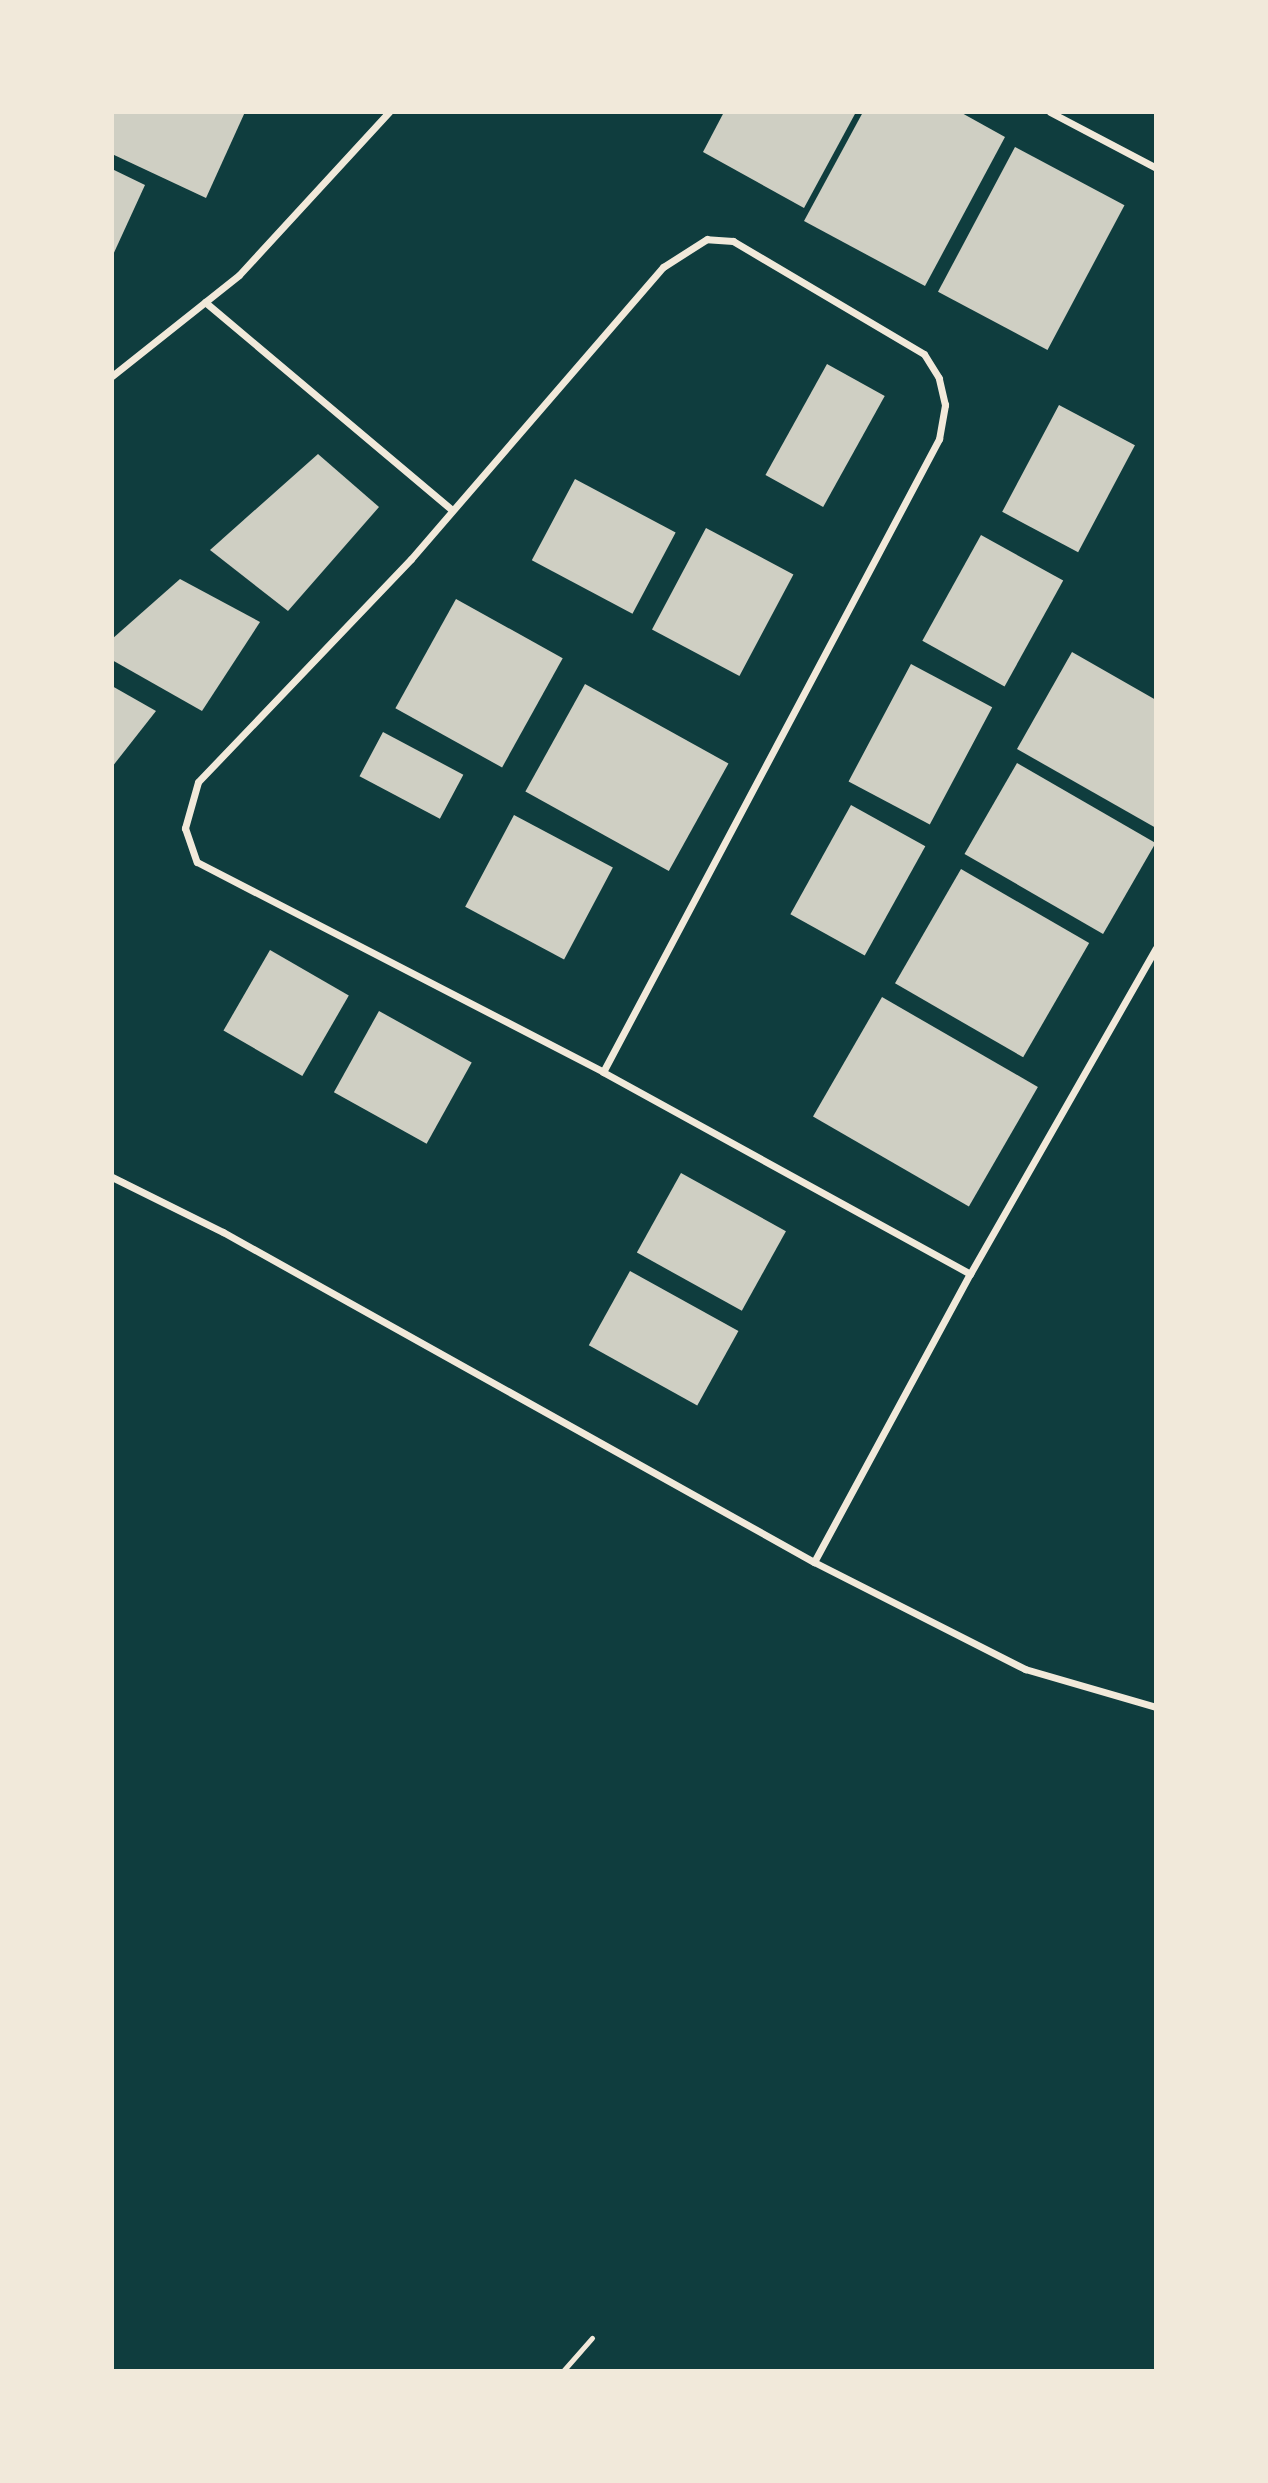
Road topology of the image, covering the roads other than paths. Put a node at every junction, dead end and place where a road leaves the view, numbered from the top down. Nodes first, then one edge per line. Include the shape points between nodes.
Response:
1 (389, 112) edge
2 (1050, 112) edge
3 (1156, 168) edge
4 (205, 302) junction
5 (112, 376) edge
6 (453, 510) junction
7 (1156, 948) edge
8 (603, 1072) junction
9 (112, 1177) edge
10 (970, 1273) junction
11 (814, 1563) junction
12 (1156, 1707) edge
13 (592, 2338) dead end
14 (563, 2371) edge

1 - 4 street via 239,275
2 - 3 street
4 - 5 street
4 - 6 street
6 - 8 street via 198,782 185,828 197,862
6 - 8 street via 663,267 707,239 733,241 924,354 939,378 945,405 939,439
7 - 10 street
8 - 10 street
9 - 11 street via 223,1232
10 - 11 street
11 - 12 street via 1025,1669
13 - 14 lane

